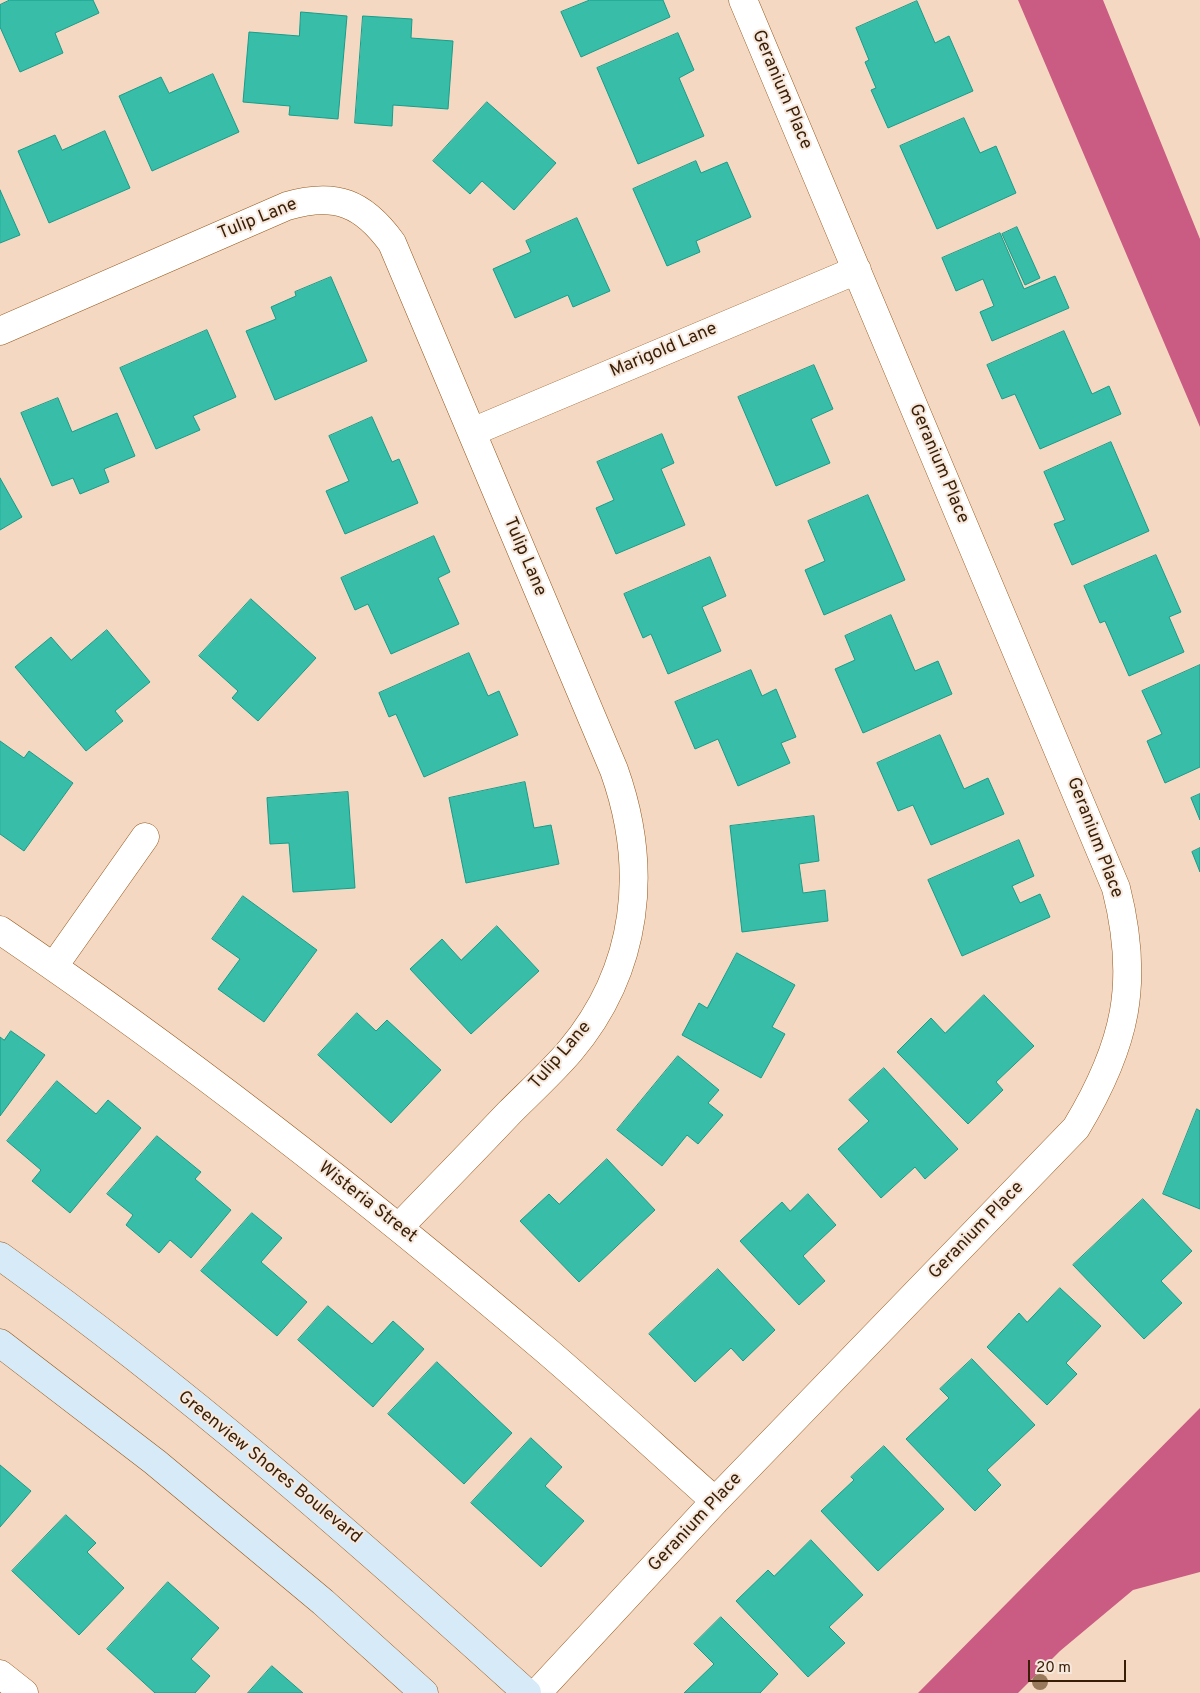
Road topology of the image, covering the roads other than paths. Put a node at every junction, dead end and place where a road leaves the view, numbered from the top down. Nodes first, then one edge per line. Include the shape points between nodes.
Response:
1 (743, 0) edge
2 (857, 270) junction
3 (0, 331) edge
4 (472, 432) junction
5 (145, 837) dead end
6 (0, 930) edge
7 (54, 966) junction
8 (399, 1228) junction
9 (0, 1256) edge
10 (0, 1343) edge
11 (715, 1501) junction
12 (0, 1674) edge
13 (24, 1693) edge
14 (424, 1693) edge
15 (527, 1693) edge
16 (537, 1693) edge

1 - 2 street, Geranium Place
2 - 4 street, Marigold Lane
2 - 11 street, Geranium Place via 1116,888 1128,954 1127,999 1116,1048 1099,1089 1076,1128
3 - 4 street, Tulip Lane via 287,206 309,200 334,201 358,209 378,223 392,244
4 - 8 street, Tulip Lane via 617,778 633,839 635,885 629,930 617,973 597,1014 570,1051
5 - 7 street
6 - 7 street, Wisteria Street
7 - 8 street, Wisteria Street via 223,1089
8 - 11 street, Wisteria Street via 548,1352
9 - 15 street, Greenview Shores Boulevard via 196,1406 365,1546
10 - 14 street via 170,1475 323,1602
11 - 16 street, Geranium Place
12 - 13 street

